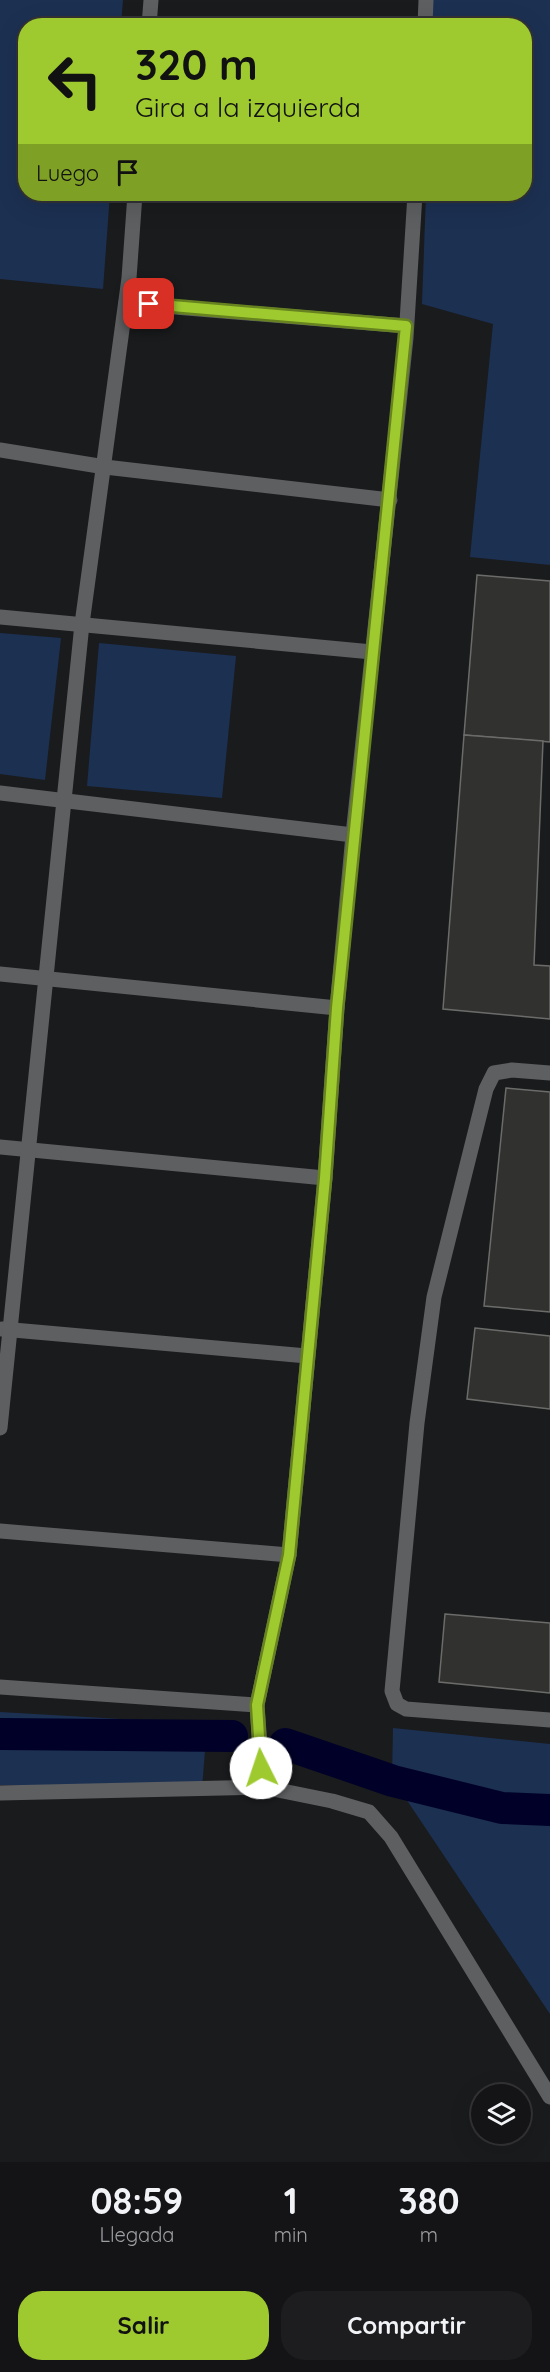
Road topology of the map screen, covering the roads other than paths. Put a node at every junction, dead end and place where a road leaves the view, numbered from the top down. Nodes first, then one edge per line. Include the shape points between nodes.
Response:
1 (151, 0) edge
2 (426, 0) edge
3 (150, 18) edge
4 (425, 18) edge
5 (134, 201) edge
6 (414, 201) edge
7 (126, 303) junction
8 (406, 326) junction
9 (0, 450) edge
10 (105, 467) junction
11 (390, 500) junction
12 (0, 617) edge
13 (82, 624) junction
14 (372, 652) junction
15 (0, 793) edge
16 (64, 801) junction
17 (354, 835) junction
18 (0, 974) edge
19 (46, 979) junction
20 (337, 1008) junction
21 (550, 1073) edge
22 (0, 1147) edge
23 (28, 1150) junction
24 (325, 1178) junction
25 (5, 1330) edge
26 (307, 1356) junction
27 (0, 1428) edge
28 (0, 1531) edge
29 (289, 1555) junction
30 (0, 1687) edge
31 (257, 1705) junction
32 (550, 1720) edge
33 (263, 1787) junction
34 (0, 1793) edge
35 (550, 2097) edge

1 - 3 street
2 - 4 street
5 - 7 street
6 - 8 street
7 - 8 street
7 - 10 street
8 - 11 street
9 - 10 street
10 - 11 street
10 - 13 street
11 - 14 street
12 - 13 street
13 - 14 street
13 - 16 street
14 - 17 street
15 - 16 street
16 - 17 street
16 - 19 street
17 - 20 street
18 - 19 street
19 - 20 street
19 - 23 street
20 - 24 street
21 - 32 street via 494,1073 486,1089 434,1297 417,1422 392,1691 397,1704 406,1709
22 - 23 street
23 - 24 street
23 - 25 street
24 - 26 street
25 - 26 street
25 - 27 street
26 - 29 street
28 - 29 street
29 - 31 street
30 - 31 street
31 - 33 street
33 - 34 street
33 - 35 street via 369,1812 391,1836

